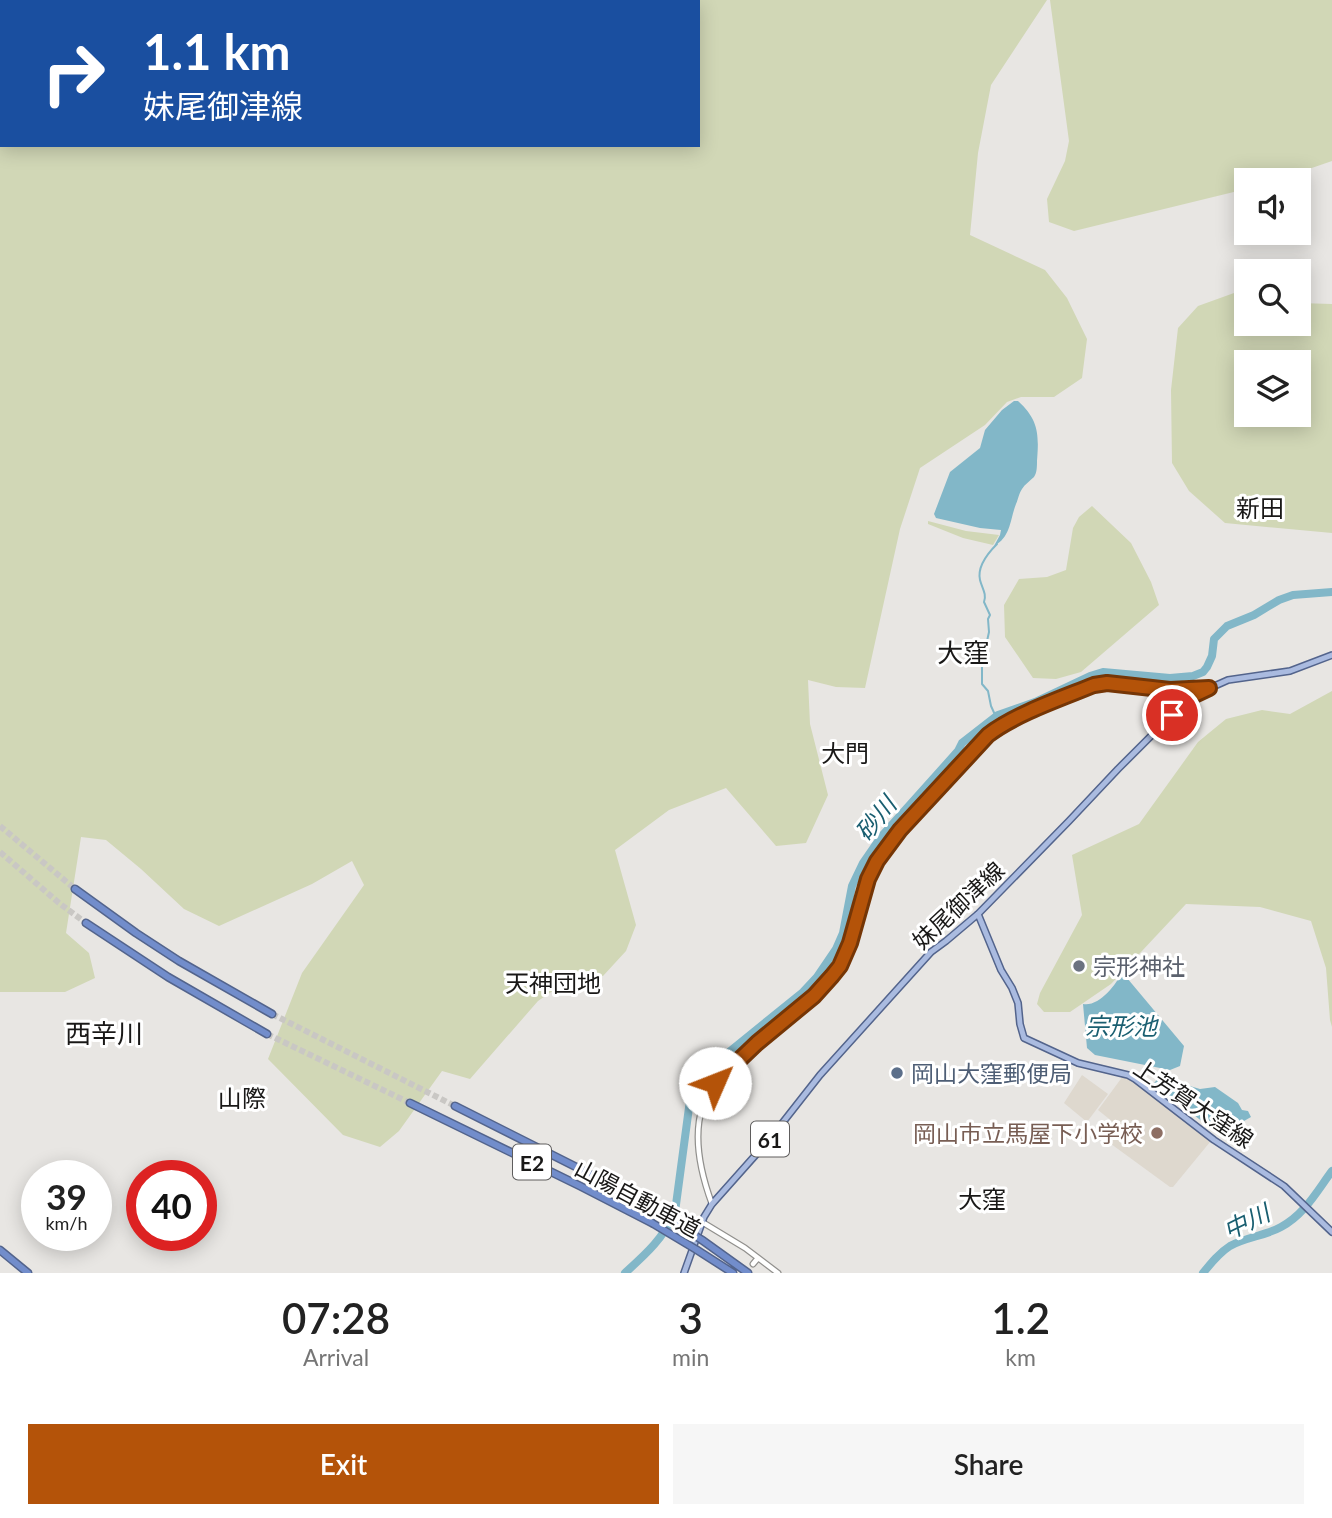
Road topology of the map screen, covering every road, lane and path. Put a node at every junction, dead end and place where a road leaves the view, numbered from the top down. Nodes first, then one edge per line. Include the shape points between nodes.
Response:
1 (1332, 655) edge
2 (1209, 688) junction
3 (75, 888) tunnel mouth
4 (978, 914) junction
5 (86, 923) tunnel mouth
6 (272, 1014) tunnel mouth
7 (267, 1034) tunnel mouth
8 (410, 1103) tunnel mouth
9 (455, 1106) tunnel mouth
10 (712, 1204) junction
11 (702, 1222) junction
12 (1332, 1232) edge
13 (0, 1250) edge
14 (758, 1258) junction
15 (753, 1264) dead end
16 (29, 1273) edge
17 (684, 1273) edge
18 (733, 1273) edge
19 (748, 1273) edge
20 (778, 1273) edge

1 - 2 main road, 妹尾御津線 / 61 via 1290,671 1228,680
2 - 4 main road, 妹尾御津線 / 61 via 1190,697
2 - 10 street via 1094,685 1012,720 978,745 877,861 840,966 814,996 715,1083 704,1103 698,1142
3 - 6 highway via 179,961
4 - 10 main road, 妹尾御津線 / 61 via 907,977
4 - 12 main road, 上芳賀大窪線 via 1018,1003 1024,1038 1079,1063 1128,1075 1214,1140 1273,1177
5 - 7 highway
8 - 18 highway, 山陽自動車道 / E2, bridge via 652,1223
9 - 19 highway, 山陽自動車道 / E2, bridge via 657,1212
10 - 11 main road, 妹尾御津線 / 61
11 - 14 street
11 - 17 main road, 妹尾御津線 / 61
13 - 16 highway
14 - 15 street
14 - 20 street

